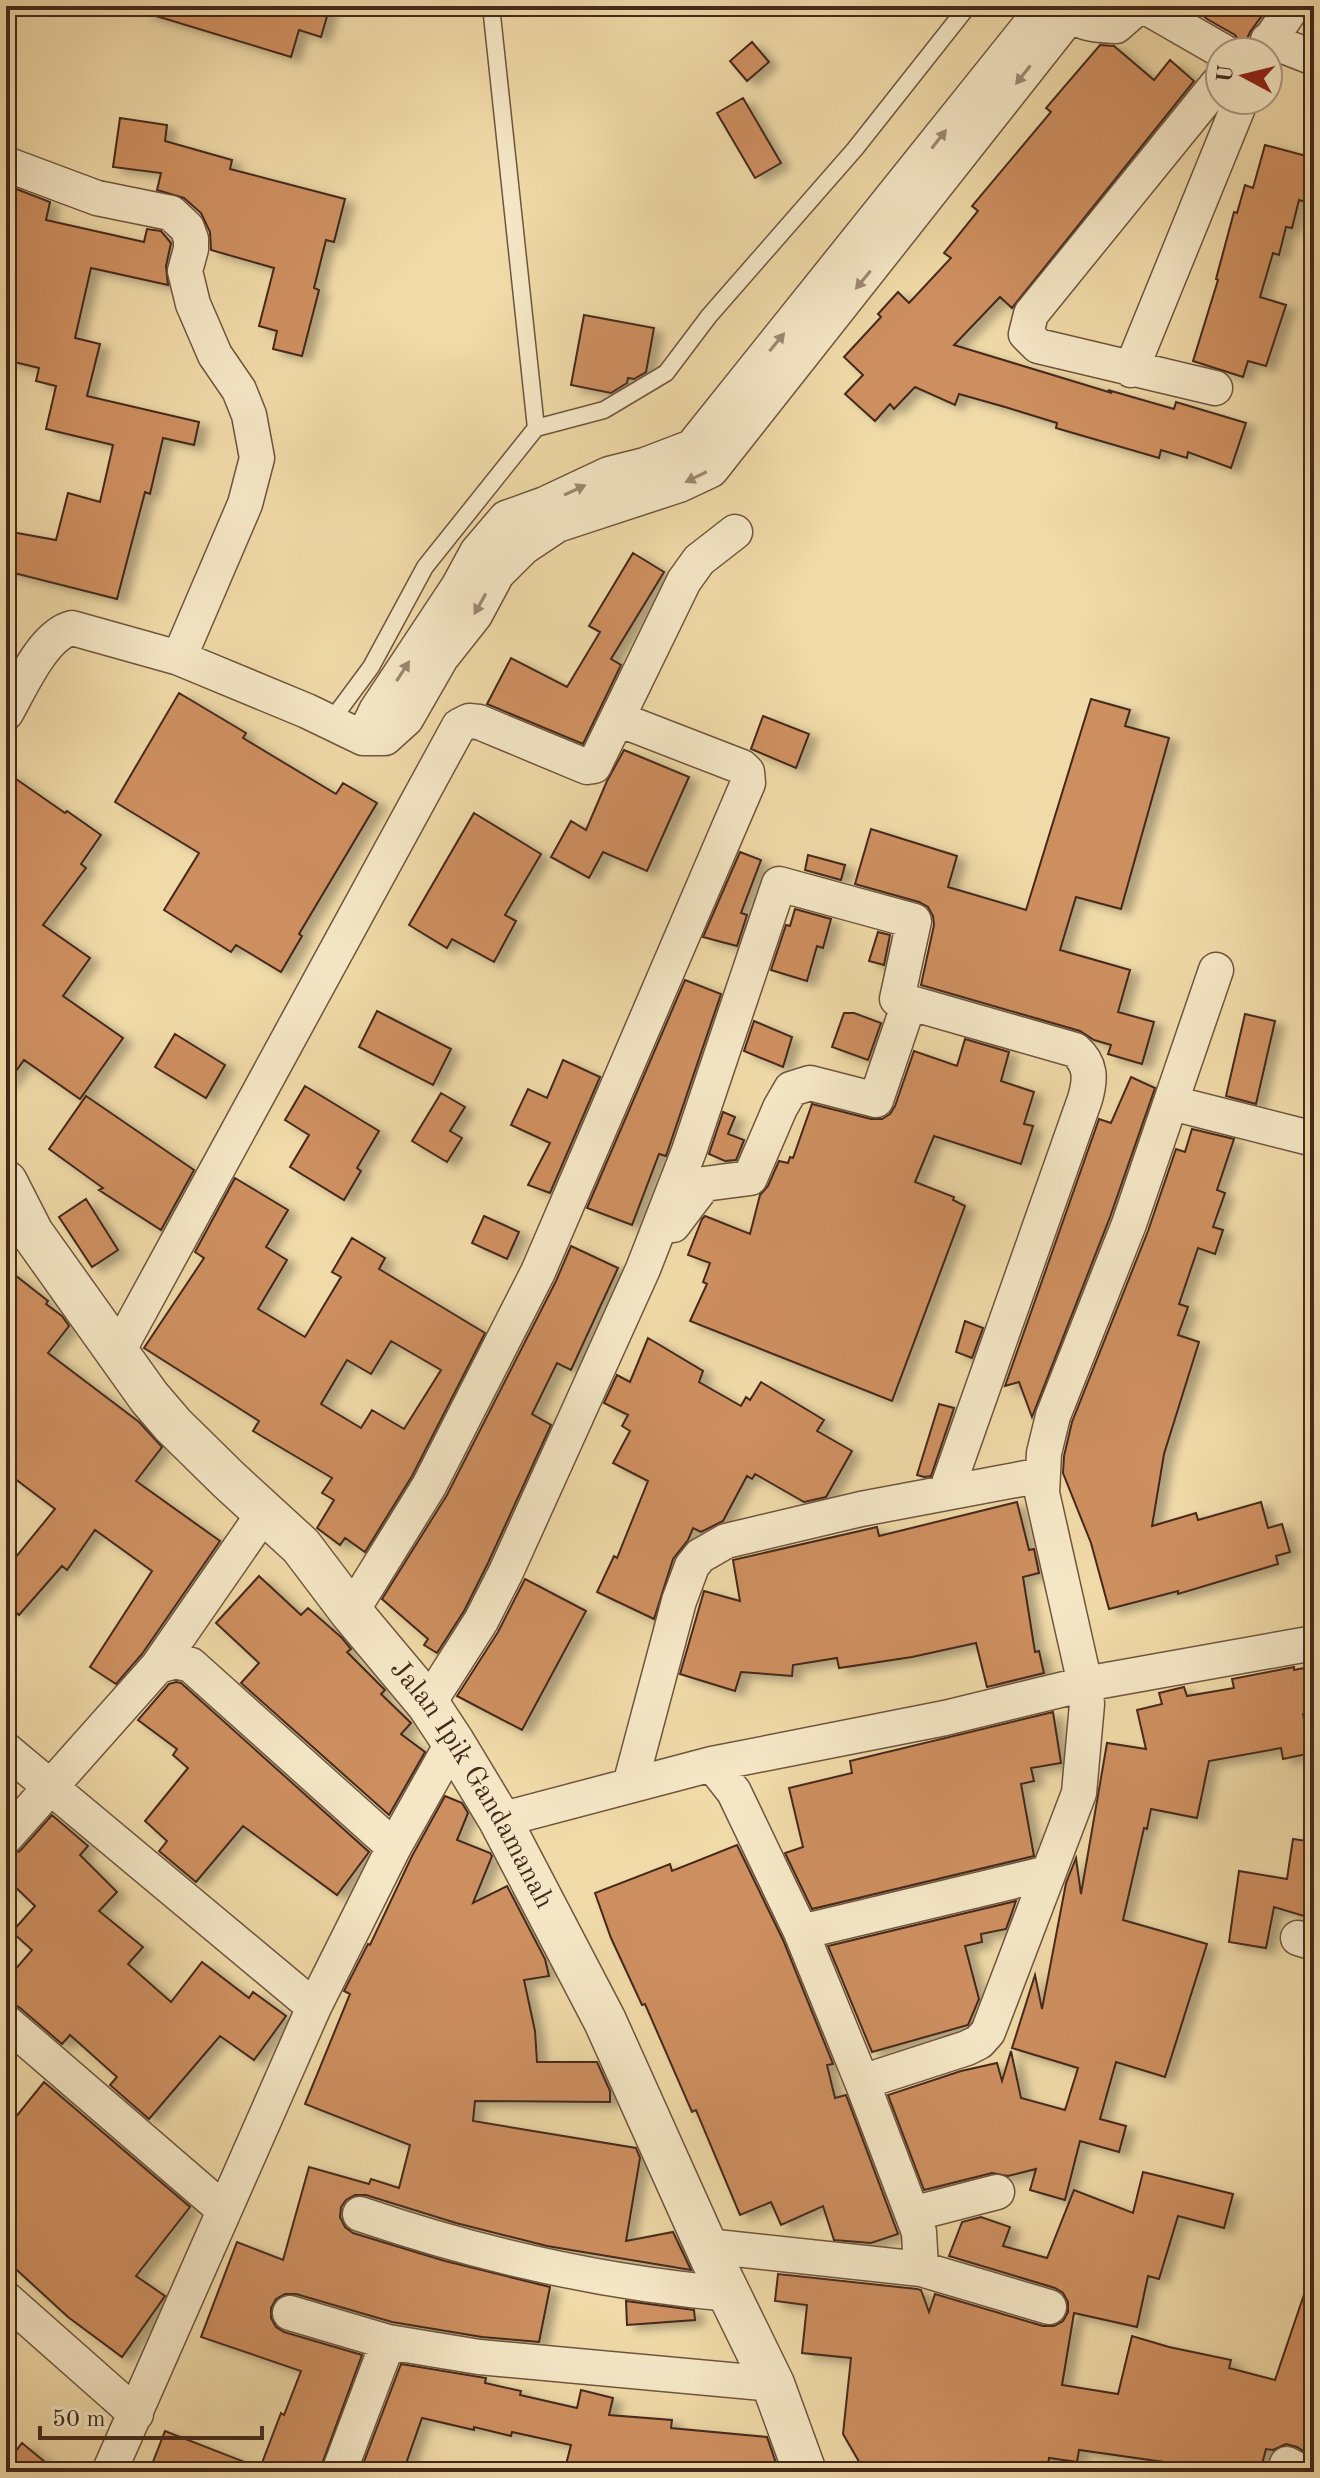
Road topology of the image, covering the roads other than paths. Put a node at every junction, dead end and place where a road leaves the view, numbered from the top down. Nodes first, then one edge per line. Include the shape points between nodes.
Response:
1 (491, 6) edge
2 (968, 6) edge
3 (1141, 6) edge
4 (1293, 6) edge
5 (1061, 9) edge
6 (1272, 36) edge
7 (1204, 41) edge
8 (1284, 51) edge
9 (1314, 58) edge
10 (1204, 101) edge
11 (1234, 116) edge
12 (6, 164) edge
13 (1131, 370) junction
14 (1215, 388) dead end
15 (536, 428) junction
16 (506, 518) junction
17 (735, 532) dead end
18 (524, 547) junction
19 (179, 658) junction
20 (6, 713) edge
21 (618, 719) junction
22 (331, 721) junction
23 (363, 738) junction
24 (1216, 970) dead end
25 (909, 1003) junction
26 (1172, 1103) junction
27 (1314, 1139) edge
28 (6, 1182) edge
29 (643, 1269) junction
30 (117, 1353) junction
31 (1042, 1475) junction
32 (946, 1492) junction
33 (264, 1513) junction
34 (351, 1612) junction
35 (1314, 1643) edge
36 (158, 1666) junction
37 (1085, 1684) junction
38 (428, 1704) junction
39 (453, 1742) junction
40 (6, 1750) edge
41 (712, 1764) junction
42 (632, 1775) junction
43 (49, 1787) junction
44 (495, 1812) junction
45 (6, 1837) edge
46 (394, 1847) junction
47 (1048, 1873) junction
48 (801, 1932) junction
49 (314, 2007) junction
50 (6, 2022) edge
51 (862, 2082) junction
52 (997, 2192) dead end
53 (224, 2210) junction
54 (360, 2214) dead end
55 (912, 2214) junction
56 (707, 2246) junction
57 (921, 2269) junction
58 (730, 2294) junction
59 (6, 2299) edge
60 (1049, 2307) dead end
61 (290, 2313) dead end
62 (388, 2342) junction
63 (773, 2384) junction
64 (136, 2414) junction
65 (109, 2472) edge
66 (339, 2472) edge
67 (805, 2472) edge

1 - 15 lane
2 - 15 lane via 666,373 604,410
3 - 5 street via 1116,26 1088,25
3 - 7 street
4 - 6 street
16 -> 5 street via 609,474 692,447
5 -> 18 street via 711,470 557,525
8 - 9 street
10 - 13 street via 1026,326 1026,334 1038,346
11 - 13 street
12 - 19 street via 97,198 171,213 191,239 185,271 193,304 215,355 239,390 257,458 245,504
13 - 14 street
15 - 22 lane via 425,567 371,667
16 - 18 street
23 -> 16 street via 477,552
17 - 21 street via 699,560 684,581
18 -> 23 street via 497,574 406,719 385,738
19 - 20 street via 72,628 62,631 50,640
19 - 22 street
21 - 30 street via 590,768 479,722 459,726
21 - 34 street via 742,767 748,783 538,1272 429,1486
22 - 23 street
24 - 26 street
25 - 29 street via 876,1100 810,1083 791,1089 750,1178 708,1183 697,1190
25 - 29 street via 896,995 914,921 778,885 689,1151
25 - 32 street via 1075,1050 1090,1071 1085,1099
26 - 27 street
26 - 31 street via 1053,1416
28 - 30 street, Jalan Ipik Gandamanah via 32,1233
29 - 38 street via 506,1572
30 - 33 street, Jalan Ipik Gandamanah via 173,1425
31 - 32 street
31 - 37 street
32 - 42 street via 726,1541 700,1556 679,1601
33 - 34 street, Jalan Ipik Gandamanah via 301,1546
33 - 36 street
34 - 38 street, Jalan Ipik Gandamanah
35 - 37 street
36 - 43 street
36 - 46 street via 176,1661 191,1665
37 - 41 street
37 - 47 street via 1079,1793
38 - 39 street, Jalan Ipik Gandamanah
39 - 44 street, Jalan Ipik Gandamanah
39 - 46 street
40 - 43 street
41 - 42 street
41 - 48 street via 734,1792
42 - 44 street
43 - 45 street
43 - 49 street
44 - 56 street, Jalan Ipik Gandamanah via 605,2021
46 - 49 street
47 - 48 street
47 - 51 street via 988,2032 967,2048
48 - 51 street
49 - 53 street
50 - 53 street
51 - 55 street
52 - 55 street
53 - 64 street
54 - 58 street via 525,2262 662,2288
55 - 57 street via 919,2232
56 - 57 street
56 - 58 street, Jalan Ipik Gandamanah
57 - 60 street
58 - 63 street, Jalan Ipik Gandamanah
59 - 64 street
61 - 62 street
62 - 63 street via 479,2357
62 - 66 street
63 - 67 street, Jalan Ipik Gandamanah
64 - 65 street

